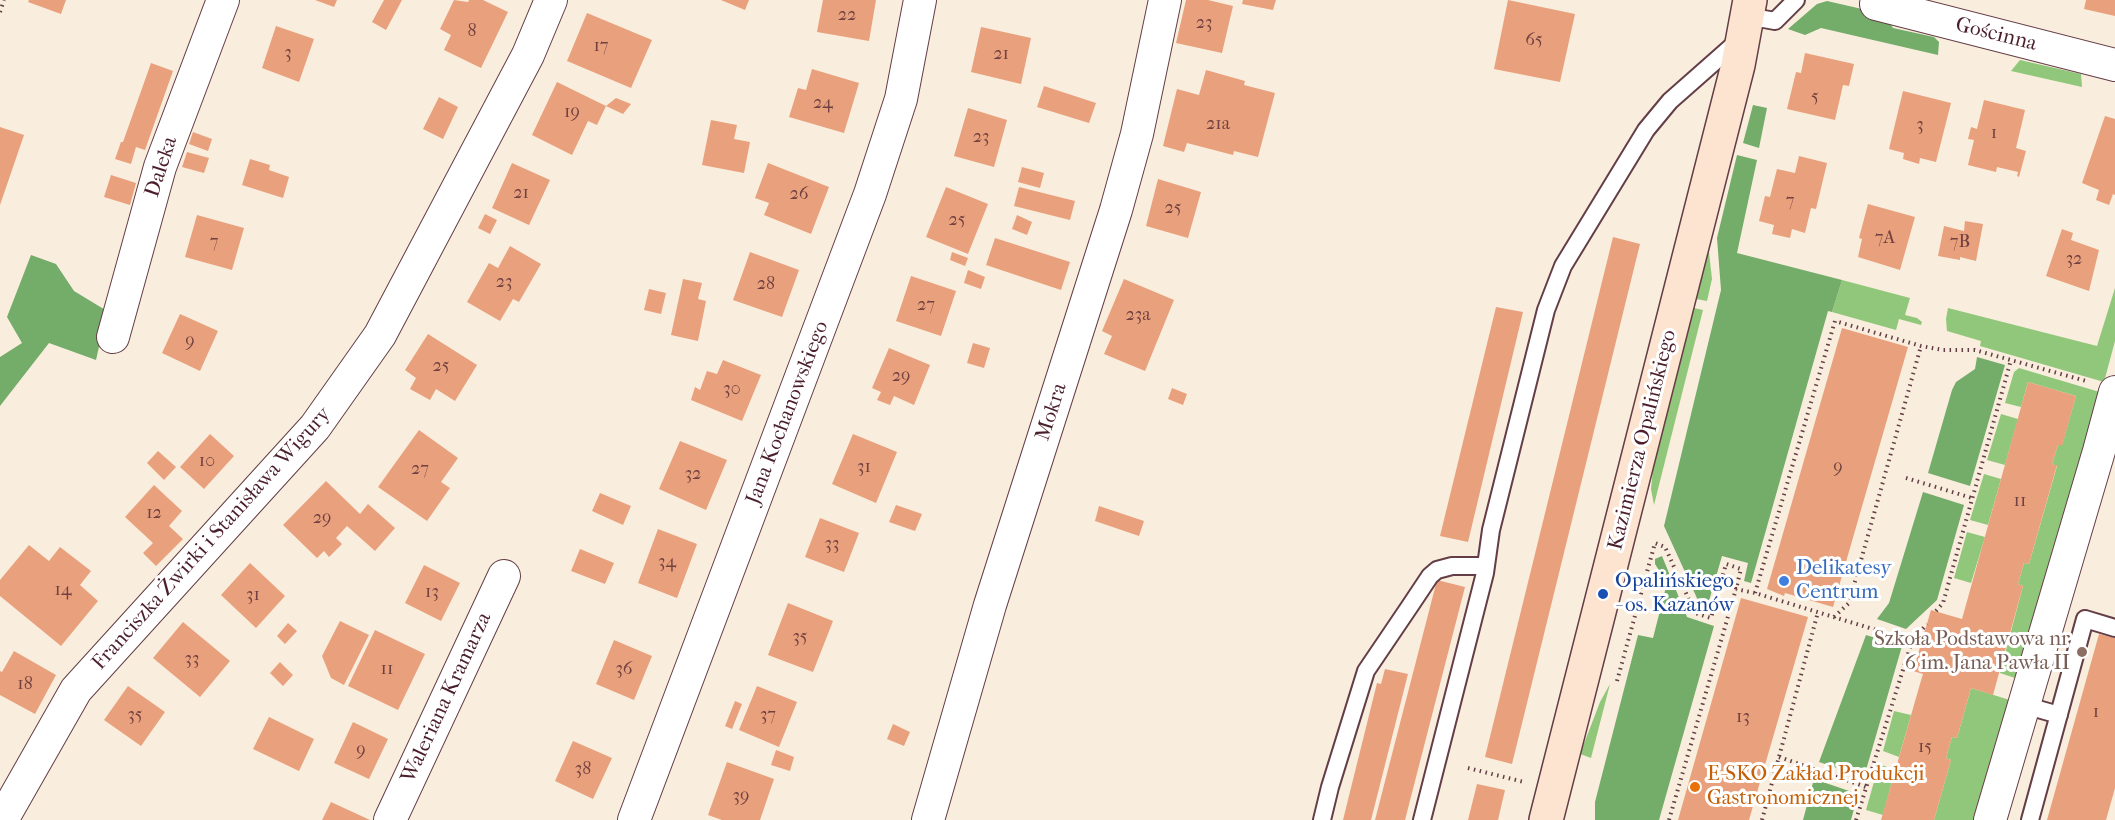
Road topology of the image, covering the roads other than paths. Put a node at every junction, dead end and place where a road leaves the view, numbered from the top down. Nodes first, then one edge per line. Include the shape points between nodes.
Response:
1 (223, 0) edge
2 (550, 0) edge
3 (921, 0) edge
4 (1165, 0) edge
5 (1796, 0) edge
6 (1867, 2) edge
7 (1747, 18) edge
8 (2115, 65) edge
9 (1701, 76) junction
10 (1730, 95) junction
11 (113, 337) dead end
12 (2102, 387) edge
13 (2107, 453) edge
14 (1486, 566) junction
15 (504, 576) dead end
16 (2115, 628) edge
17 (2024, 705) junction
18 (2059, 715) junction
19 (2, 820) edge
20 (390, 820) edge
21 (634, 820) edge
22 (928, 820) edge
23 (1322, 820) edge
24 (1422, 820) edge
25 (1546, 820) edge
26 (1990, 820) edge
27 (2030, 820) edge

1 - 11 street, Daleka via 160,167
2 - 19 street, Franciszka Żwirki i Stanisława Wigury via 528,55 380,335 315,427 76,690
3 - 21 street, Jana Kochanowskiego via 901,99 870,194
4 - 22 street, Mokra via 1137,134 1116,210 990,605
5 - 7 lane via 1775,21
6 - 8 street, Gościnna
7 - 9 lane
7 - 10 street, Kazimierza Opalińskiego
9 - 10 lane via 1718,81
9 - 14 lane via 1670,101 1646,130 1563,266 1543,322 1491,530
10 - 25 street, Kazimierza Opalińskiego
12 - 13 street
13 - 17 street
14 - 23 lane via 1452,566 1430,576 1366,671
14 - 24 lane
15 - 20 street, Waleriana Kramarza
16 - 18 lane via 2085,619
17 - 18 lane
17 - 26 street
18 - 27 lane

